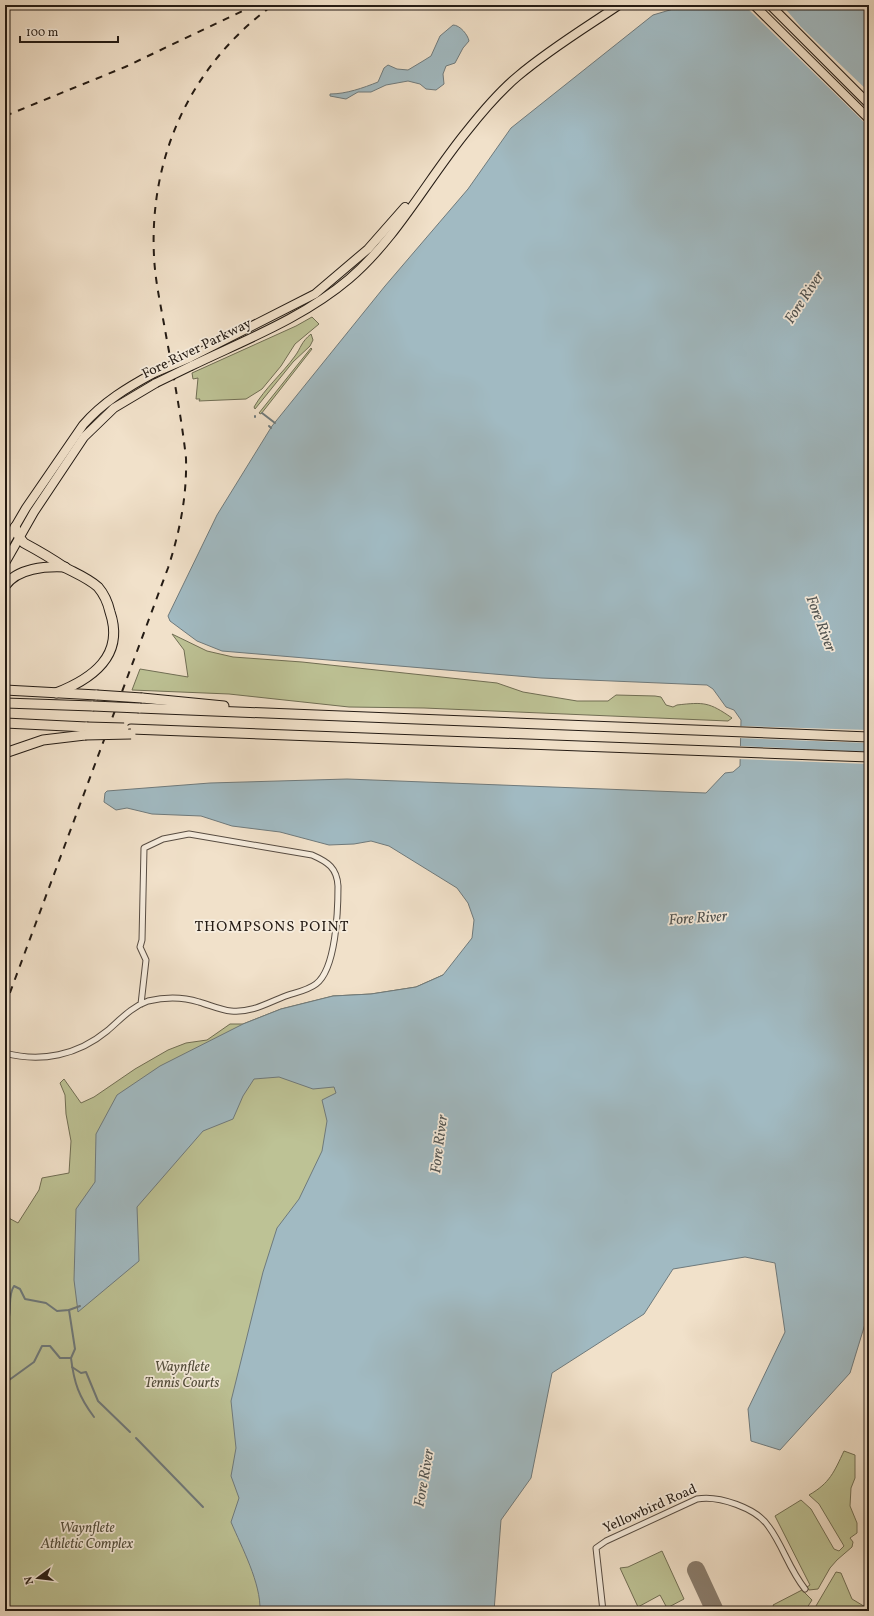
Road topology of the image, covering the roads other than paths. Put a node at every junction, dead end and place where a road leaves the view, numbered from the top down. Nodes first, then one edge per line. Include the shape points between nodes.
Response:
1 (619, 5) edge
2 (754, 5) edge
3 (770, 5) edge
4 (869, 104) edge
5 (869, 119) edge
6 (190, 362) junction
7 (15, 527) junction
8 (19, 537) junction
9 (5, 544) edge
10 (5, 563) edge
11 (65, 567) junction
12 (5, 586) edge
13 (5, 690) edge
14 (56, 693) junction
15 (5, 703) edge
16 (295, 713) junction
17 (5, 723) edge
18 (86, 731) junction
19 (869, 737) edge
20 (5, 753) edge
21 (869, 757) edge
22 (140, 1004) junction
23 (5, 1053) edge
24 (805, 1589) dead end
25 (603, 1611) edge

1 - 6 main road, Fore River Parkway via 545,54 517,76 467,130 390,237 371,259 334,291 305,310
2 - 5 main road
3 - 4 main road
6 - 7 main road, Fore River Parkway, bridge via 154,373 117,394 93,414 76,433
6 - 8 main road, Fore River Parkway, bridge via 126,400 100,420 71,455
7 - 8 highway
7 - 9 main road, Fore River Parkway
8 - 10 main road, Fore River Parkway
8 - 11 highway via 24,543
11 - 12 highway via 35,569 22,574
11 - 14 highway via 84,577 104,596 113,618 113,632 110,652 105,662 78,684
13 - 14 highway
14 - 16 highway, bridge via 142,698
15 - 16 highway, bridge
16 - 19 highway
17 - 18 highway
18 - 20 highway via 43,740
18 - 21 highway, bridge via 187,730
22 - 22 street via 146,960 140,947 144,848 163,839 189,834 312,855 332,866 338,886 336,920 330,963 318,983 260,1007 242,1011 223,1010 181,998 159,999
22 - 23 street via 95,1040 70,1052 42,1057 22,1057
24 - 25 street, Yellowbird Road via 794,1575 769,1526 761,1518 730,1502 708,1497 697,1499 596,1548

